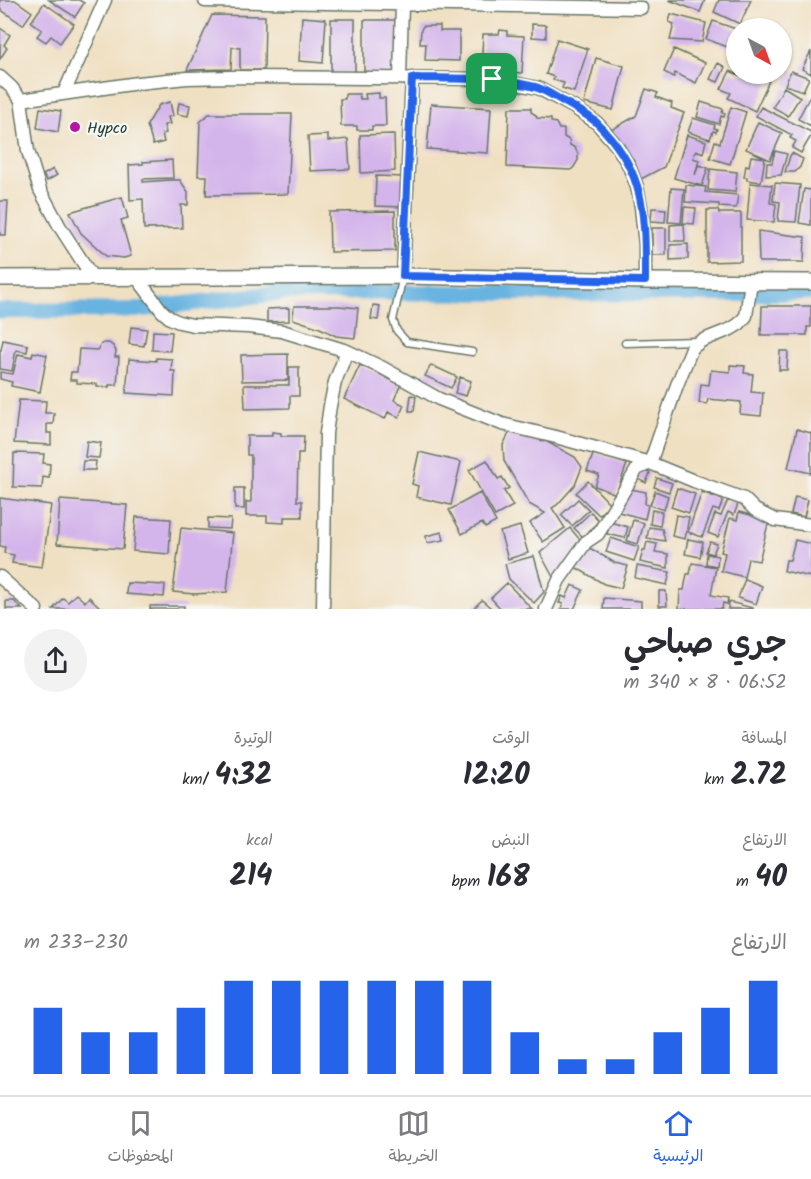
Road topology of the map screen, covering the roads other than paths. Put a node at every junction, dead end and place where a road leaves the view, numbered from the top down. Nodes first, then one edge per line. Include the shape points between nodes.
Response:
1 (105, 0) edge
2 (205, 1) edge
3 (402, 4) junction
4 (641, 8) dead end
5 (0, 78) edge
6 (406, 78) junction
7 (6, 88) edge
8 (64, 93) junction
9 (21, 100) junction
10 (403, 276) junction
11 (0, 278) edge
12 (93, 278) junction
13 (136, 278) junction
14 (645, 281) junction
15 (811, 282) edge
16 (751, 287) junction
17 (701, 341) junction
18 (625, 343) dead end
19 (347, 351) junction
20 (472, 352) dead end
21 (650, 463) junction
22 (811, 525) edge
23 (0, 577) edge
24 (36, 609) edge
25 (323, 609) edge
26 (546, 609) edge

1 - 8 street
2 - 3 street
3 - 4 street
3 - 6 street
5 - 7 street
6 - 8 street via 187,78
6 - 10 street
6 - 14 street via 492,79 538,88 597,123 617,146 638,187
7 - 9 street
8 - 9 street
9 - 12 street via 28,151 40,190
10 - 13 street
10 - 14 street
10 - 20 lane via 393,320 407,342
11 - 12 street
12 - 13 street
13 - 19 street via 162,311 179,322 282,331
14 - 16 street
15 - 16 street
16 - 17 street via 746,316 739,324
17 - 18 lane
17 - 21 street via 687,357
19 - 21 street via 439,399 502,424
19 - 25 street via 335,382 326,434
21 - 22 street via 744,499 755,510 776,520
21 - 26 street via 636,469 598,534 586,542 559,580
23 - 24 street

